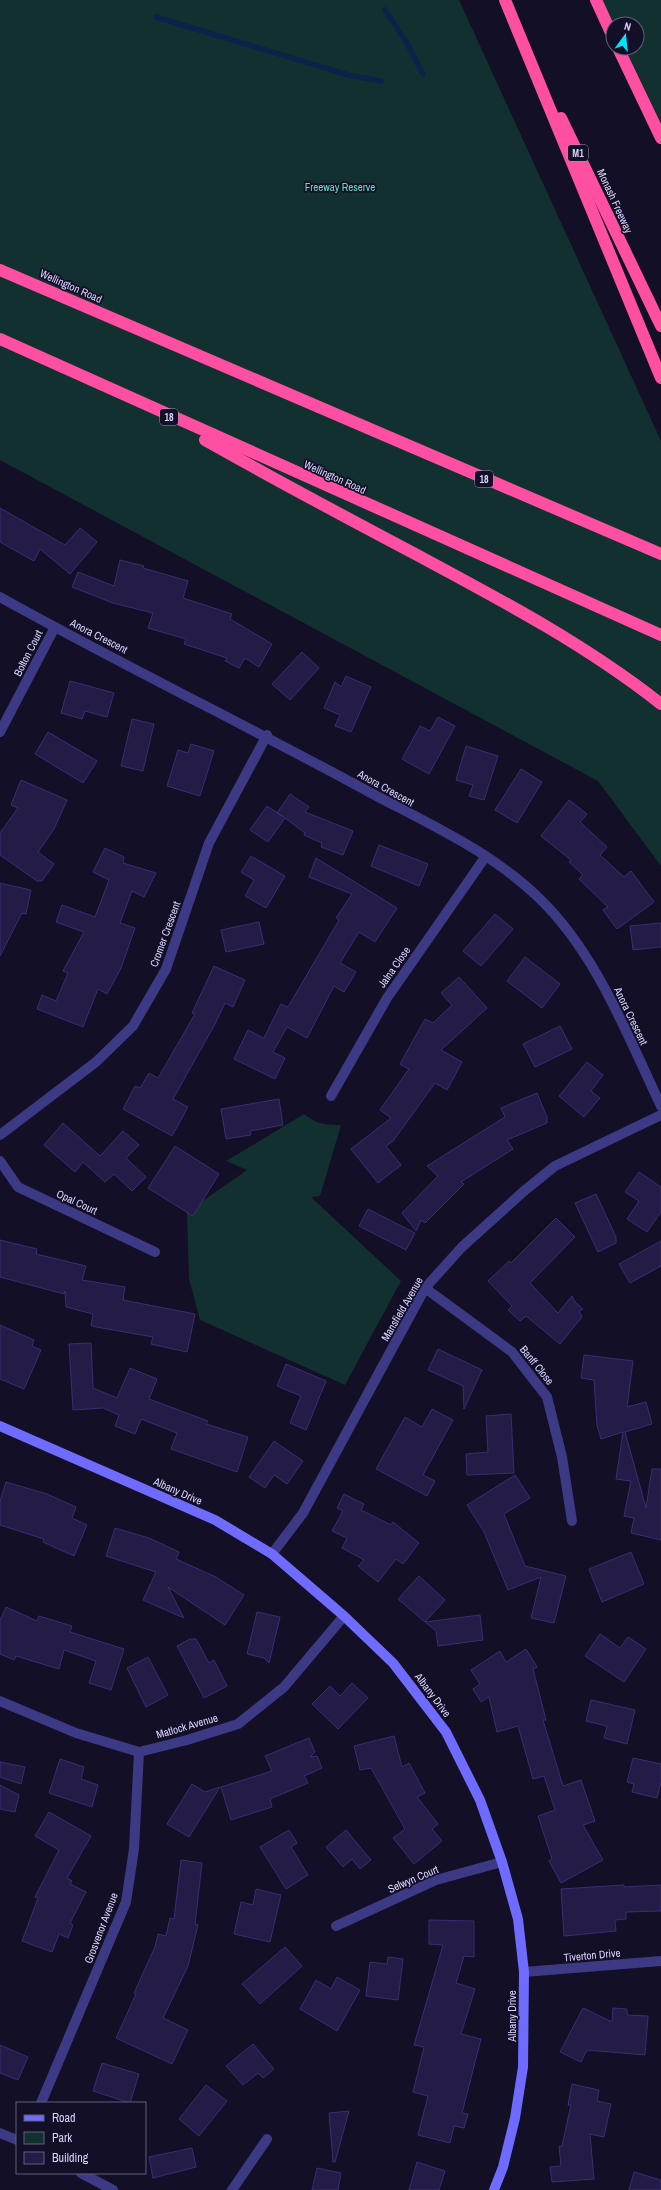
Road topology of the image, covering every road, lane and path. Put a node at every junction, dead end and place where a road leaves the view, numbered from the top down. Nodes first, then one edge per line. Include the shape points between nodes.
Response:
1 (505, 0) edge
2 (596, 0) edge
3 (605, 20) edge
4 (622, 56) edge
5 (661, 138) edge
6 (0, 270) edge
7 (661, 326) edge
8 (0, 340) edge
9 (661, 378) edge
10 (142, 404) junction
11 (661, 554) edge
12 (0, 597) edge
13 (54, 627) junction
14 (661, 635) edge
15 (661, 704) edge
16 (0, 732) edge
17 (266, 736) junction
18 (486, 856) junction
19 (331, 1096) dead end
20 (661, 1106) edge
21 (661, 1115) edge
22 (0, 1135) edge
23 (0, 1161) edge
24 (155, 1252) dead end
25 (425, 1288) junction
26 (0, 1426) edge
27 (572, 1521) dead end
28 (272, 1554) junction
29 (344, 1616) junction
30 (0, 1701) edge
31 (139, 1752) junction
32 (502, 1862) junction
33 (336, 1926) dead end
34 (661, 1962) edge
35 (524, 1972) junction
36 (41, 2102) edge
37 (0, 2133) edge
38 (267, 2139) dead end
39 (16, 2140) edge
40 (83, 2174) edge
41 (113, 2190) edge
42 (232, 2190) edge
43 (494, 2190) edge

1 - 7 highway, Monash Freeway / M1
1 - 9 highway
2 - 3 highway
4 - 5 highway
6 - 11 highway, Wellington Road / 18
8 - 10 highway, Wellington Road / 18
10 - 14 highway, Wellington Road / 18
10 - 15 highway via 273,479 538,621 600,659
12 - 13 street, Anora Crescent
13 - 16 street, Bolton Court
13 - 17 street, Anora Crescent
17 - 18 street, Anora Crescent
17 - 22 street, Cromer Crescent via 209,843 166,969 133,1026 96,1062
18 - 19 street, Jalna Close via 387,998
18 - 20 street, Anora Crescent via 540,898 576,940 603,987
21 - 25 street, Mansfield Avenue via 555,1166 524,1190 462,1247
23 - 24 street, Opal Court via 18,1187
25 - 27 street, Banff Close via 512,1352 547,1397 562,1457
25 - 28 street, Mansfield Avenue via 303,1514
26 - 28 street, Albany Drive via 215,1520
28 - 29 street, Albany Drive
29 - 31 street, Matlock Avenue via 284,1687 238,1724
29 - 32 street, Albany Drive via 393,1663 446,1732 480,1800
30 - 31 street via 76,1733
31 - 36 street, Grosvenor Avenue via 134,1849 126,1902
32 - 33 street, Selwyn Court via 436,1880
32 - 35 street, Albany Drive via 518,1919
34 - 35 street, Tiverton Drive
35 - 43 street, Albany Drive via 524,2067 515,2118
37 - 39 street
38 - 42 street
40 - 41 street

